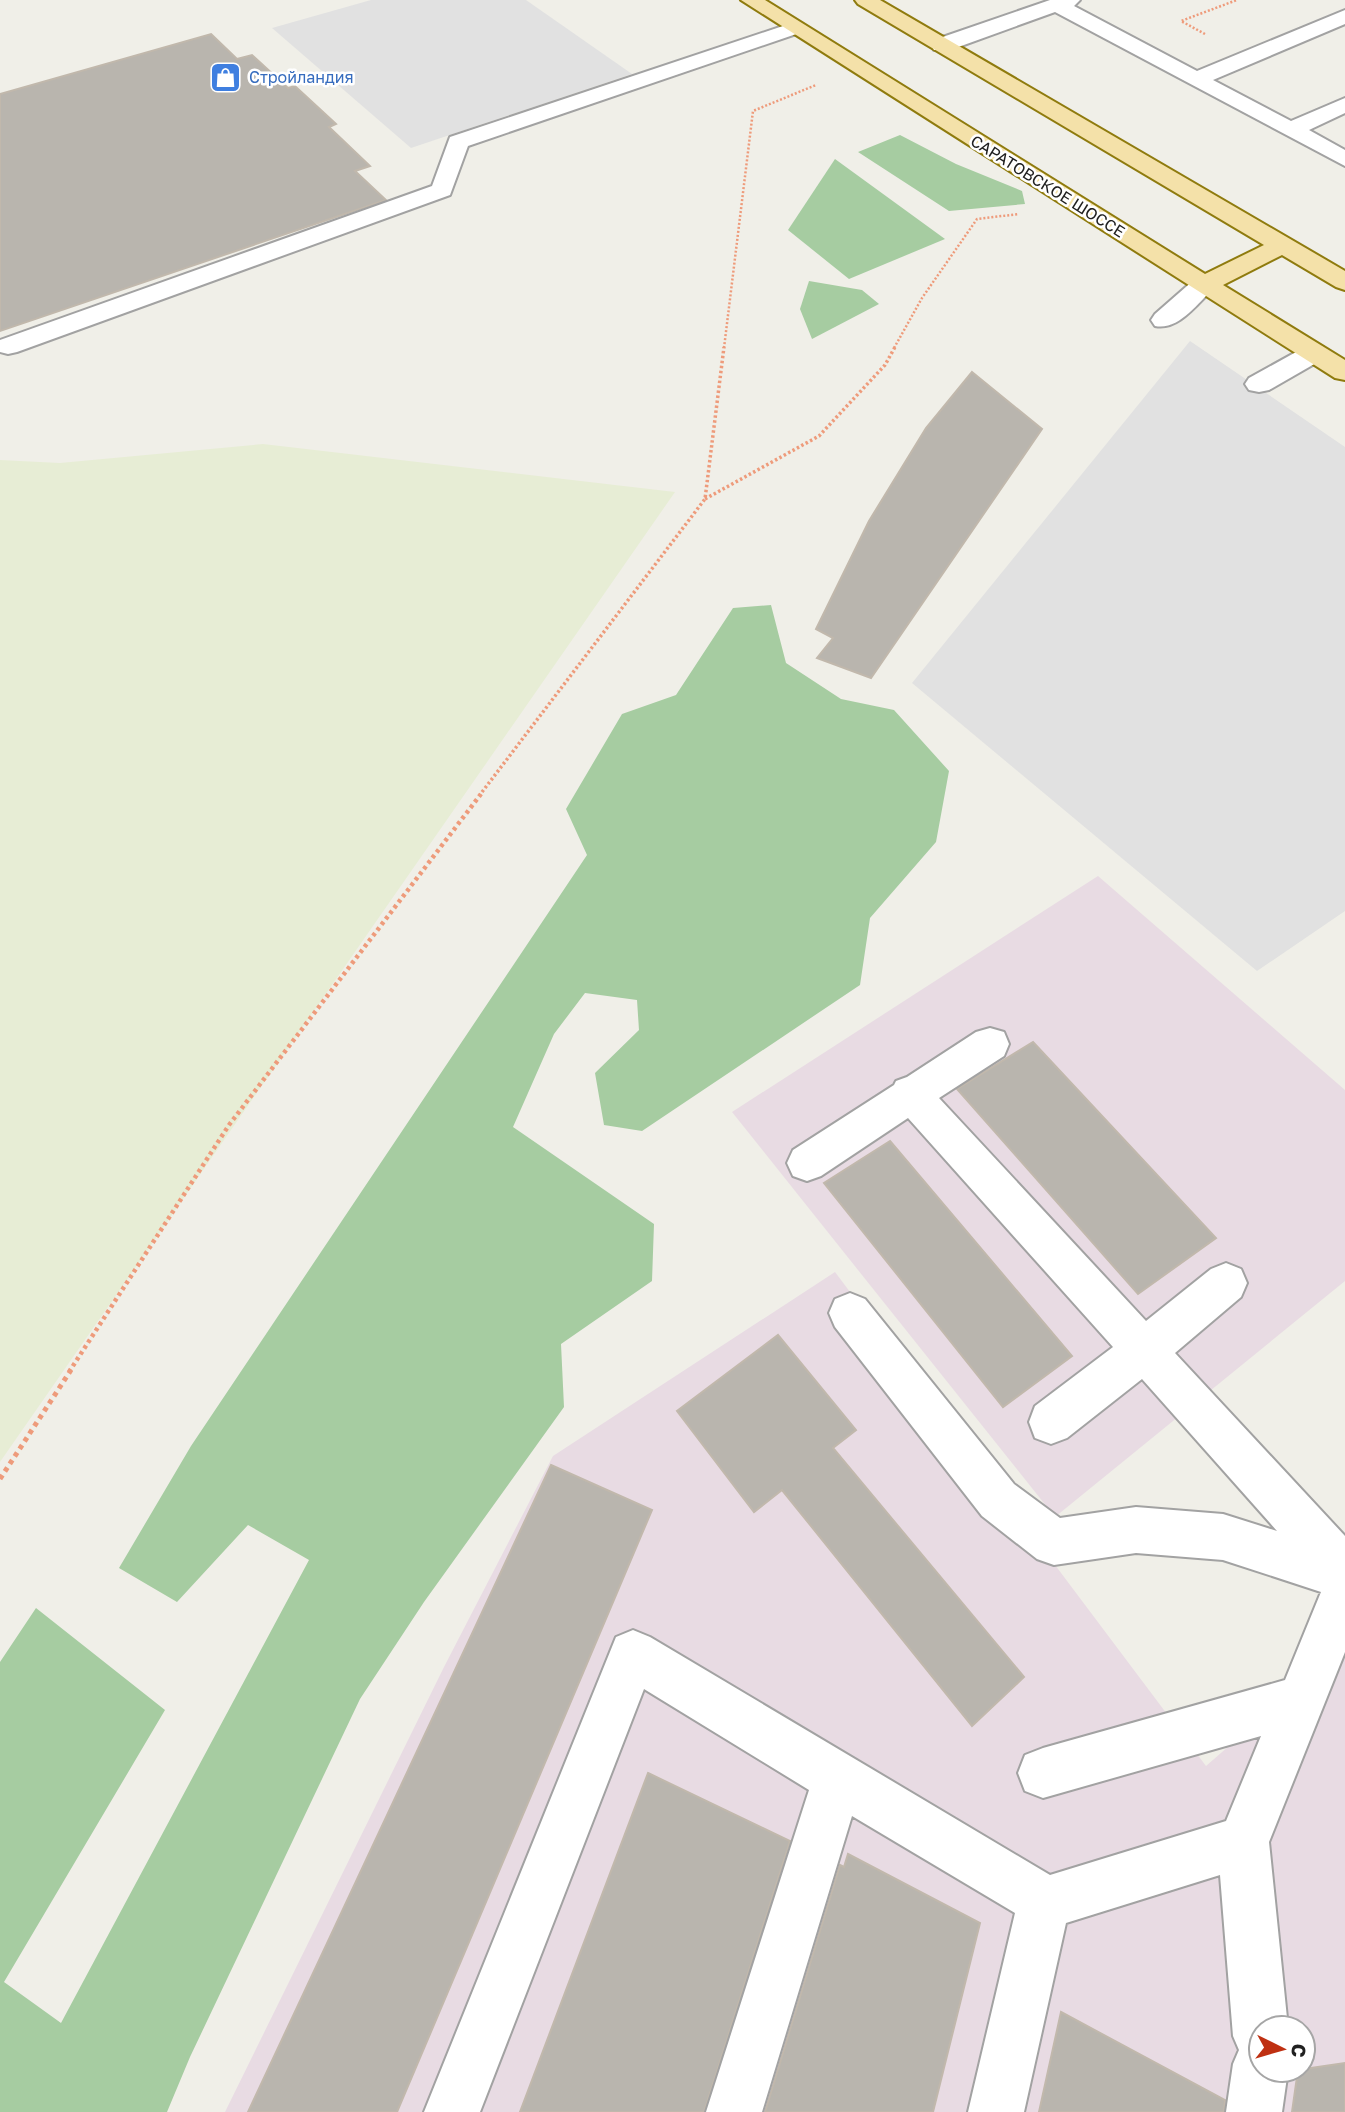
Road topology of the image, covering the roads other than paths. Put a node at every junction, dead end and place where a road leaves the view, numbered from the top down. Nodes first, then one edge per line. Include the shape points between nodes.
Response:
1 (751, 0) edge
2 (865, 0) edge
3 (1063, 2) edge
4 (1345, 16) edge
5 (794, 28) junction
6 (942, 45) junction
7 (1196, 79) junction
8 (1345, 105) edge
9 (1291, 130) junction
10 (1345, 159) edge
11 (1282, 246) junction
12 (1345, 282) edge
13 (1204, 284) junction
14 (1164, 320) dead end
15 (8, 346) dead end
16 (1314, 353) junction
17 (1345, 372) edge
18 (1259, 384) dead end
19 (990, 1044) dead end
20 (910, 1093) junction
21 (807, 1163) dead end
22 (1226, 1283) dead end
23 (850, 1312) dead end
24 (1145, 1350) junction
25 (1051, 1422) dead end
26 (1345, 1573) edge
27 (1345, 1593) edge
28 (1301, 1700) junction
29 (1043, 1773) dead end
30 (838, 1779) junction
31 (1243, 1842) junction
32 (1048, 1903) junction
33 (1259, 2014) edge
34 (1258, 2084) edge
35 (452, 2112) edge
36 (734, 2112) edge
37 (996, 2112) edge
38 (1254, 2112) edge

1 - 5 main road, САРАТОВСКОЕ ШОССЕ
2 - 6 main road
3 - 6 street
3 - 7 street
4 - 7 street
5 - 13 main road, САРАТОВСКОЕ ШОССЕ
5 - 15 street via 458,142 442,190
6 - 11 main road
7 - 9 street
8 - 9 street
9 - 10 street
11 - 12 main road
11 - 13 main road
13 - 14 street
13 - 16 main road, САРАТОВСКОЕ ШОССЕ
16 - 17 main road, САРАТОВСКОЕ ШОССЕ
16 - 18 street
19 - 20 street
20 - 21 street
20 - 24 street
22 - 24 street
23 - 26 street via 998,1500 1054,1542 1136,1530 1223,1537
24 - 25 street
24 - 26 street
27 - 28 street
28 - 29 street
28 - 31 street
30 - 32 street
30 - 35 street via 633,1654
30 - 36 street
31 - 32 street
31 - 33 street
32 - 37 street via 1044,1903
34 - 38 street

